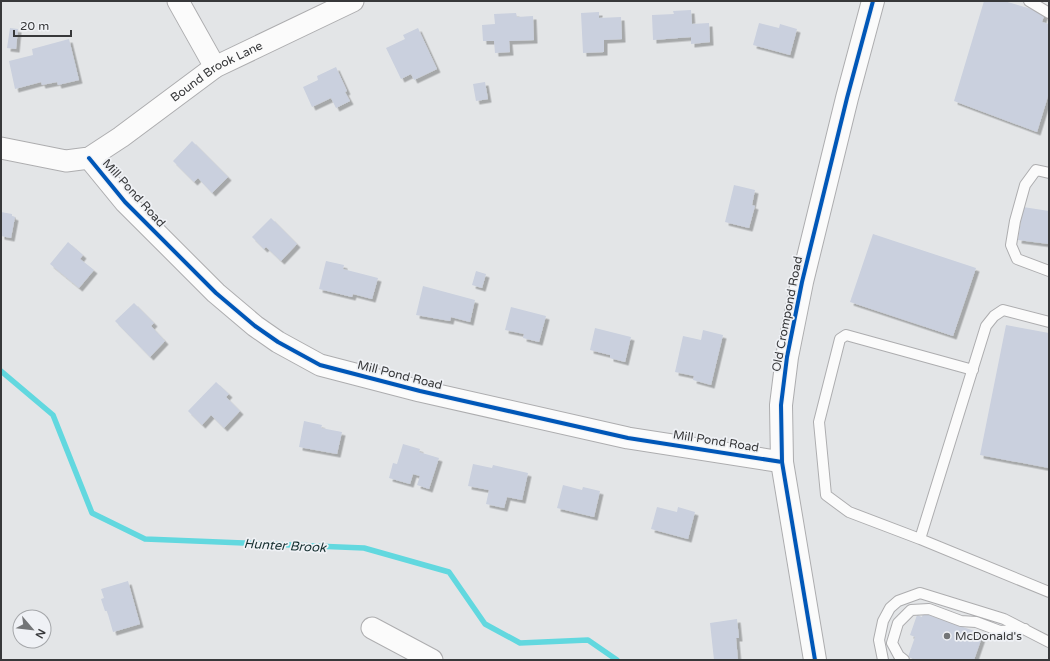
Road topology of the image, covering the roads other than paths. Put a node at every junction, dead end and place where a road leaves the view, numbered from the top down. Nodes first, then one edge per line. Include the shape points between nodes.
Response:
1 (178, 1) edge
2 (352, 1) edge
3 (873, 1) edge
4 (1029, 1) edge
5 (1049, 13) edge
6 (215, 67) junction
7 (1, 148) edge
8 (89, 158) junction
9 (1049, 173) edge
10 (1049, 271) edge
11 (1049, 322) edge
12 (973, 370) junction
13 (782, 462) junction
14 (920, 539) junction
15 (1049, 592) edge
16 (372, 628) dead end
17 (1025, 629) junction
18 (1049, 642) edge
19 (432, 660) edge
20 (815, 660) edge
21 (883, 660) edge
22 (904, 660) edge

1 - 6 street
2 - 6 street, Bound Brook Lane
3 - 13 street, Old Crompond Road via 802,282 787,357 781,405
4 - 5 lane
6 - 8 street, Bound Brook Lane
7 - 8 street, Mill Pond Road via 66,161
8 - 13 street, Mill Pond Road via 125,202 216,293 278,342 320,365 420,391 628,438
9 - 10 lane via 1036,170 1025,186 1011,245 1017,259
11 - 12 lane via 1003,310 986,326
12 - 14 lane
12 - 14 lane via 846,335 840,339 818,422 826,495 849,512
13 - 20 street, Old Crompond Road
14 - 15 lane
16 - 19 street
17 - 18 lane
17 - 21 lane via 1004,619 920,593 898,601 890,608 883,621 879,640
17 - 22 lane via 1000,631 929,609 911,610 898,622 892,643

